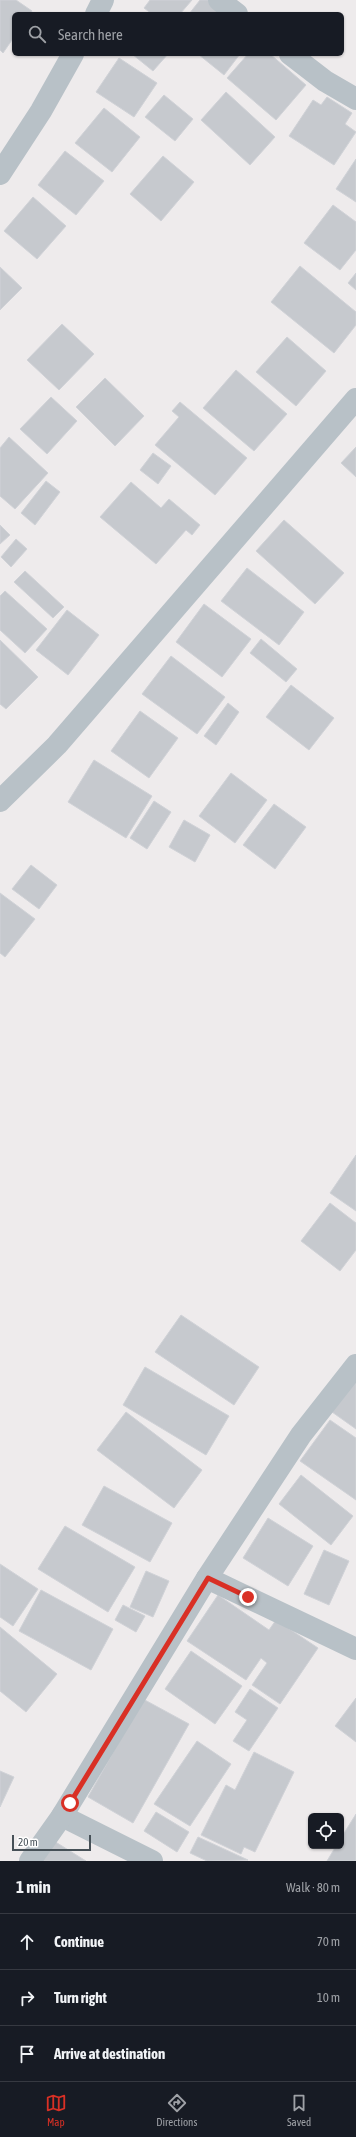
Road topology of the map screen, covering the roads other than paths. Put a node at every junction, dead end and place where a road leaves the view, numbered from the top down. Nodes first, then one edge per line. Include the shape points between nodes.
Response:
1 (104, 0) edge
2 (219, 0) edge
3 (97, 12) edge
4 (234, 12) edge
5 (72, 56) edge
6 (293, 56) edge
7 (356, 99) edge
8 (0, 174) edge
9 (356, 399) edge
10 (0, 801) edge
11 (356, 1365) edge
12 (208, 1578) junction
13 (356, 1649) edge
14 (62, 1816) junction
15 (30, 1861) edge
16 (152, 1861) edge

1 - 3 street
2 - 4 street
5 - 8 street via 41,111
6 - 7 street
9 - 10 street via 57,745
11 - 12 street via 301,1435
12 - 13 street
12 - 14 street
14 - 15 street
14 - 16 street

